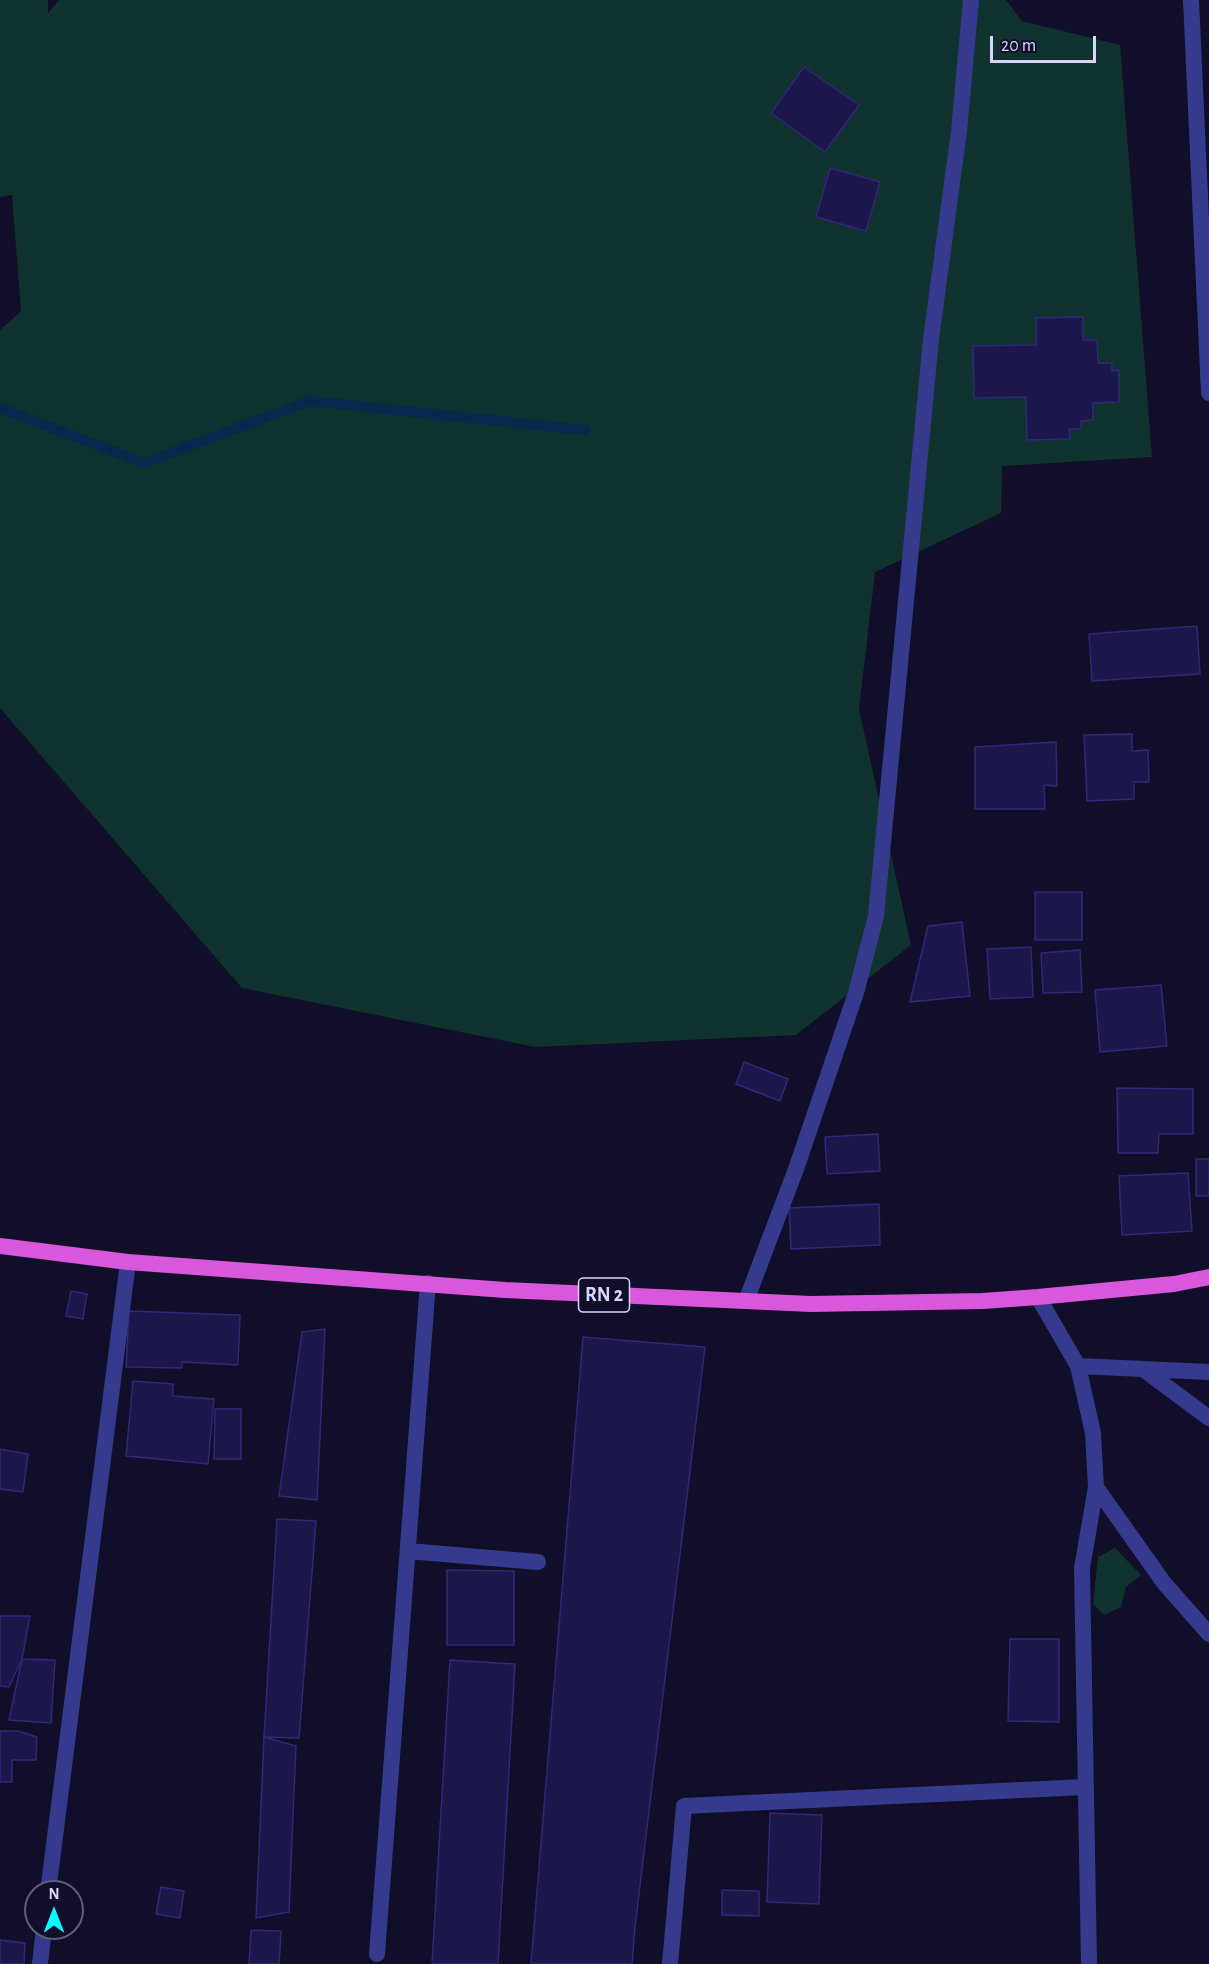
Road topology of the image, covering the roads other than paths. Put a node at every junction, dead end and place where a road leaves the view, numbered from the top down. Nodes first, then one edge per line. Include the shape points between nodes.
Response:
1 (971, 0) edge
2 (1191, 0) edge
3 (1209, 393) edge
4 (0, 1245) edge
5 (128, 1262) junction
6 (1209, 1277) edge
7 (428, 1283) junction
8 (1038, 1297) junction
9 (746, 1301) junction
10 (1078, 1366) junction
11 (1143, 1369) junction
12 (1209, 1372) edge
13 (1209, 1418) edge
14 (1096, 1487) junction
15 (408, 1551) junction
16 (538, 1562) dead end
17 (1209, 1634) edge
18 (1085, 1787) junction
19 (50, 1880) edge
20 (43, 1940) edge
21 (377, 1954) dead end
22 (40, 1964) edge
23 (670, 1964) edge
24 (1089, 1964) edge

1 - 9 street via 959,131 931,339 876,916 856,993
2 - 3 street
4 - 5 highway, RN 2
5 - 7 highway, RN 2
5 - 19 street
6 - 8 highway, RN 2
7 - 9 highway, RN 2
7 - 15 street
8 - 9 highway, RN 2 via 982,1301
8 - 10 street
10 - 11 street
10 - 14 street via 1093,1433
11 - 12 street
11 - 13 street
14 - 17 street via 1164,1583
14 - 18 street via 1082,1568
15 - 16 street
15 - 21 street
18 - 23 street via 684,1806
18 - 24 street
20 - 22 street

